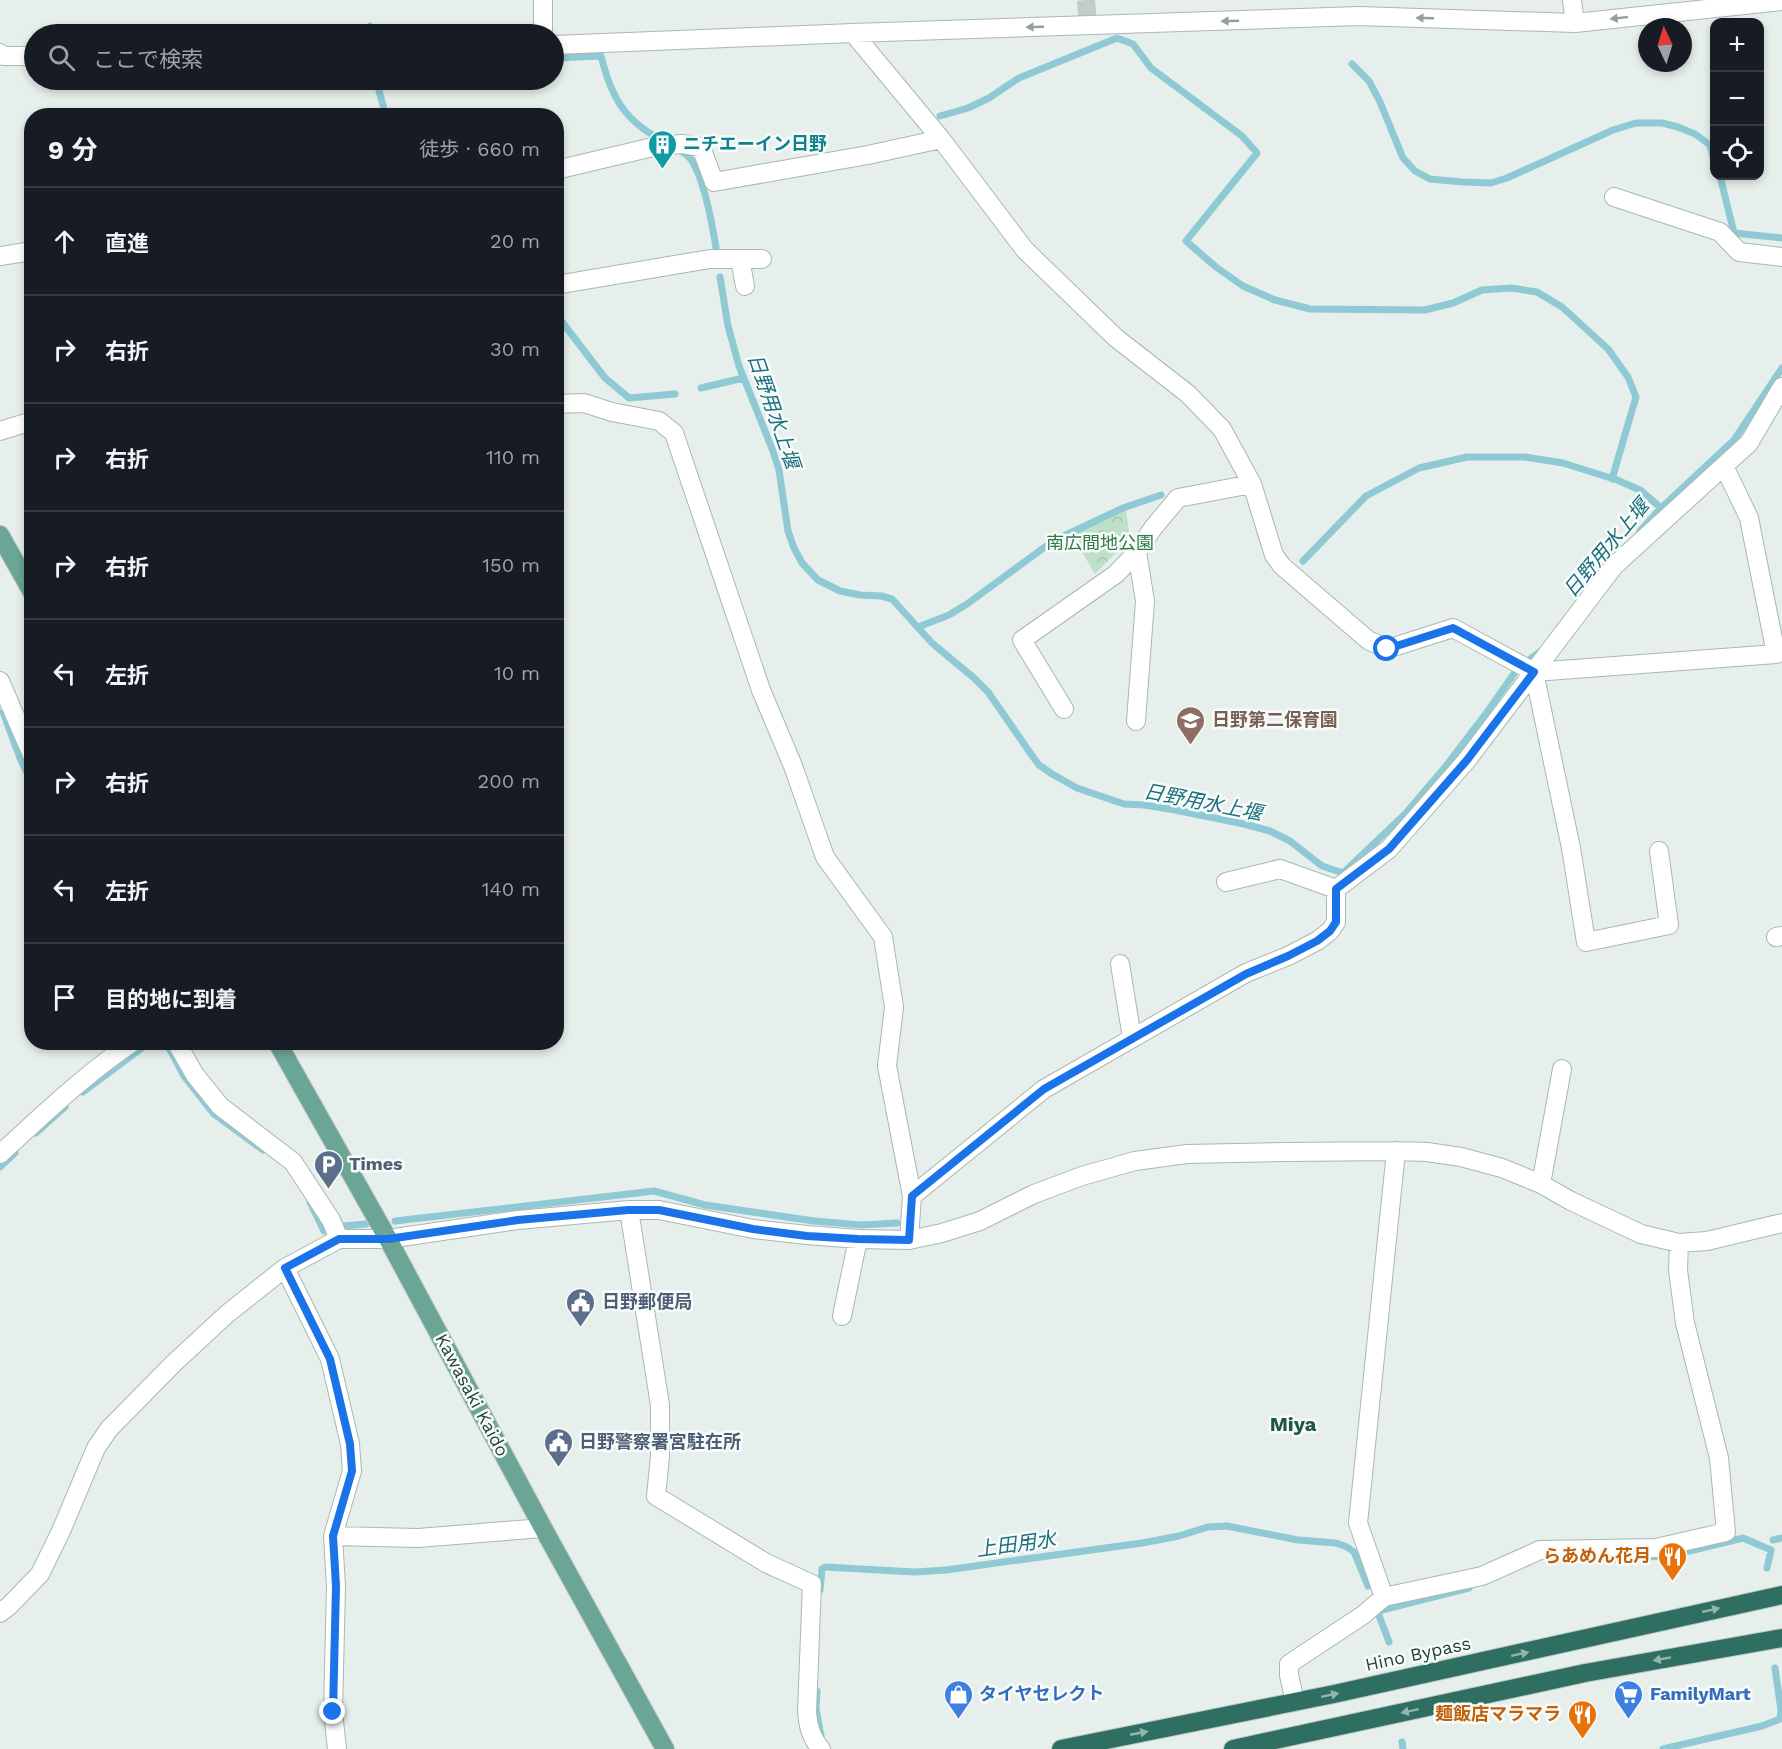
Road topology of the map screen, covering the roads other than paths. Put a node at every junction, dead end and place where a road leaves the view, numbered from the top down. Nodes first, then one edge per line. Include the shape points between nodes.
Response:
1 (543, 0) edge
2 (1572, 0) edge
3 (1782, 1) edge
4 (1575, 23) junction
5 (543, 24) edge
6 (853, 33) junction
7 (564, 45) edge
8 (0, 53) edge
9 (24, 56) edge
10 (941, 139) junction
11 (564, 168) edge
12 (1614, 197) dead end
13 (24, 252) edge
14 (0, 256) edge
15 (1782, 257) edge
16 (740, 259) junction
17 (762, 259) dead end
18 (564, 284) edge
19 (745, 286) dead end
20 (1782, 387) edge
21 (564, 404) edge
22 (24, 424) edge
23 (0, 431) edge
24 (1724, 466) junction
25 (1252, 484) junction
26 (0, 535) edge
27 (1137, 552) junction
28 (24, 578) edge
29 (1779, 653) edge
30 (1526, 667) junction
31 (0, 681) edge
32 (1064, 709) dead end
33 (1136, 721) dead end
34 (24, 736) edge
35 (1659, 851) dead end
36 (1226, 882) dead end
37 (1336, 889) junction
38 (1120, 964) dead end
39 (1132, 1038) junction
40 (121, 1050) edge
41 (181, 1050) edge
42 (282, 1050) edge
43 (1562, 1069) dead end
44 (1396, 1150) junction
45 (0, 1154) edge
46 (1541, 1184) junction
47 (912, 1196) junction
48 (628, 1210) junction
49 (1782, 1223) edge
50 (339, 1239) junction
51 (388, 1239) junction
52 (858, 1239) junction
53 (909, 1240) junction
54 (1679, 1243) junction
55 (285, 1268) junction
56 (842, 1316) dead end
57 (543, 1528) junction
58 (333, 1536) junction
59 (1782, 1595) edge
60 (1384, 1597) junction
61 (0, 1613) edge
62 (1782, 1638) edge
63 (1295, 1702) junction
64 (337, 1749) edge
65 (664, 1749) edge
66 (821, 1749) edge
67 (1061, 1749) edge
68 (1233, 1749) edge

1 - 5 street
2 - 4 street
3 -> 4 street
4 -> 6 street via 1359,16
6 - 7 street
6 - 10 street
8 - 9 street
10 - 11 street via 714,182 700,147 682,144 657,146
10 - 25 street via 1025,250 1116,338 1188,394 1222,429
12 - 15 street via 1720,232 1739,252
13 - 14 street
16 - 17 street
16 - 18 street via 710,259
16 - 19 street
20 - 24 street via 1749,442
21 - 47 street via 584,403 659,420 674,433 761,690 825,856 883,937 894,1007 887,1066
22 - 23 street
24 - 29 street via 1749,518
24 - 30 street via 1614,566
25 - 27 street via 1178,498
25 - 30 street via 1274,555 1282,566 1368,640 1387,649 1453,628
26 - 28 main road
27 - 32 street via 1116,574 1022,640
27 - 33 street via 1145,601
29 - 30 street
30 - 35 street via 1571,848 1586,942 1669,925
30 - 37 street via 1467,760 1389,849
31 - 34 street
36 - 37 street via 1280,869
37 - 39 street via 1336,922 1317,941 1246,974
38 - 39 street
39 - 47 street via 1044,1089
40 - 45 street via 64,1094
41 - 50 street via 220,1106 293,1162
42 - 51 main road, Kawasaki Kaido
43 - 46 street
44 - 46 street via 1461,1157
44 - 53 street via 1187,1154 1136,1161 1034,1194 980,1221
44 - 60 street via 1358,1523
46 - 54 street via 1641,1233
47 - 53 street
48 - 51 street via 518,1220
48 - 52 street via 659,1210 753,1229
48 - 66 street via 660,1405 656,1496 766,1563 812,1584 807,1711 808,1725
49 - 54 street via 1707,1241
50 - 51 street
50 - 55 street
51 - 57 main road, Kawasaki Kaido
52 - 53 street
52 - 56 street
54 - 60 street via 1678,1270 1685,1323 1719,1458 1726,1532 1656,1548 1540,1550 1482,1576
55 - 58 street via 330,1359 350,1444 352,1471
55 - 61 street via 227,1314 109,1429 96,1448 40,1574
57 - 58 street via 418,1538
57 - 65 main road, Kawasaki Kaido
58 - 64 street via 333,1712
63 -> 59 highway, Hino Bypass
60 - 63 street via 1289,1665
62 -> 68 highway via 1585,1673
67 -> 63 highway, Hino Bypass

